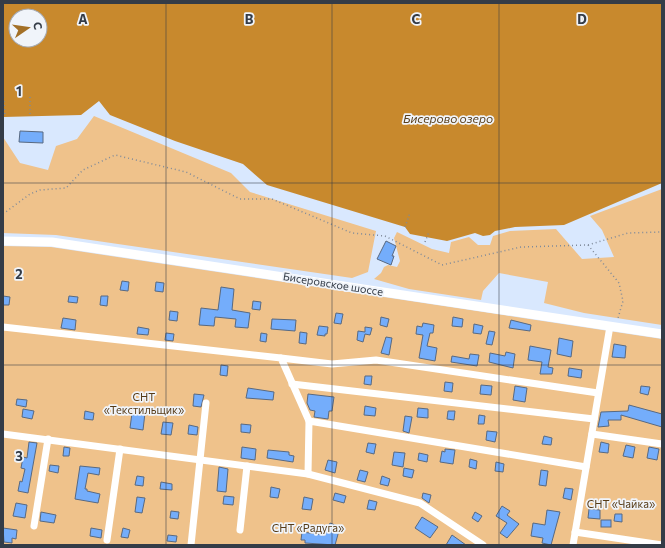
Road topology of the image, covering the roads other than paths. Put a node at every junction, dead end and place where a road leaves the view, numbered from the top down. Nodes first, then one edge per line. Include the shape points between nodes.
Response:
1 (3, 241) edge
2 (3, 326) edge
3 (613, 326) junction
4 (662, 334) edge
5 (281, 358) junction
6 (292, 384) junction
7 (598, 393) junction
8 (206, 403) dead end
9 (594, 420) junction
10 (309, 422) junction
11 (3, 434) edge
12 (592, 434) junction
13 (48, 440) junction
14 (662, 444) edge
15 (120, 449) junction
16 (200, 459) junction
17 (247, 466) junction
18 (586, 467) junction
19 (308, 474) junction
20 (34, 526) dead end
21 (240, 530) dead end
22 (575, 532) junction
23 (107, 540) dead end
24 (191, 545) edge
25 (483, 545) edge
26 (573, 545) edge
27 (662, 545) edge

1 - 3 main road, Бисеровское шоссе via 52,242
2 - 5 street
3 - 4 main road, Бисеровское шоссе
3 - 7 street
5 - 6 street
5 - 7 street via 332,364 376,360
6 - 9 street
6 - 10 street
7 - 9 street
8 - 16 street
9 - 12 street
10 - 18 street
10 - 19 street
11 - 13 street
12 - 14 street
12 - 18 street
13 - 15 street
13 - 20 street
15 - 16 street
15 - 23 street
16 - 17 street
16 - 24 street
17 - 19 street
17 - 21 street
18 - 22 street
19 - 25 street via 420,503
22 - 26 street
22 - 27 street

